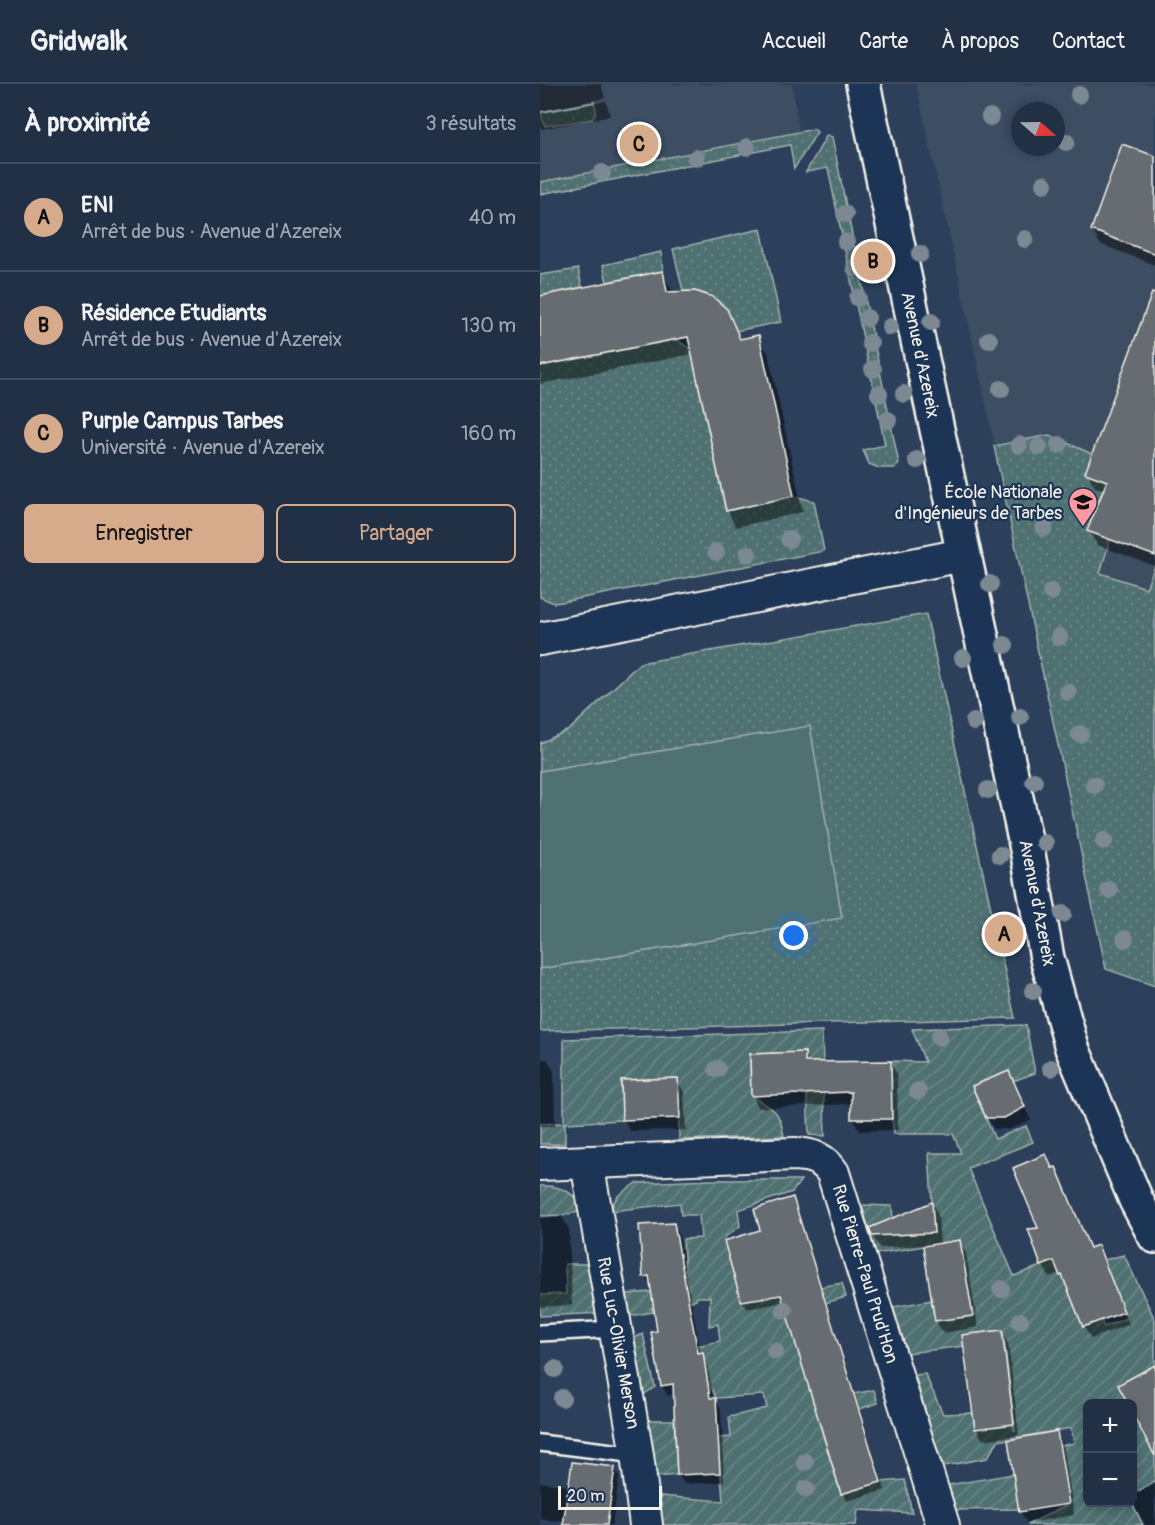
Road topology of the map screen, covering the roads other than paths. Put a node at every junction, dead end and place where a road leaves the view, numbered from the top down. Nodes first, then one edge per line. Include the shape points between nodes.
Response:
1 (863, 84) edge
2 (963, 555) junction
3 (540, 639) edge
4 (587, 1162) junction
5 (540, 1164) edge
6 (1154, 1234) edge
7 (616, 1329) junction
8 (540, 1333) edge
9 (540, 1443) edge
10 (637, 1455) junction
11 (646, 1525) edge
12 (943, 1525) edge

1 - 2 main road, Avenue d'Azereix
2 - 3 street
2 - 6 main road, Avenue d'Azereix via 1047,958 1072,1048
4 - 5 street, Rue Pierre-Paul Prud'Hon
4 - 7 street, Rue Luc-Olivier Merson
4 - 12 street, Rue Pierre-Paul Prud'Hon via 795,1154 819,1158 827,1164
7 - 8 lane
7 - 10 street, Rue Luc-Olivier Merson
9 - 10 lane
10 - 11 street, Rue Luc-Olivier Merson

